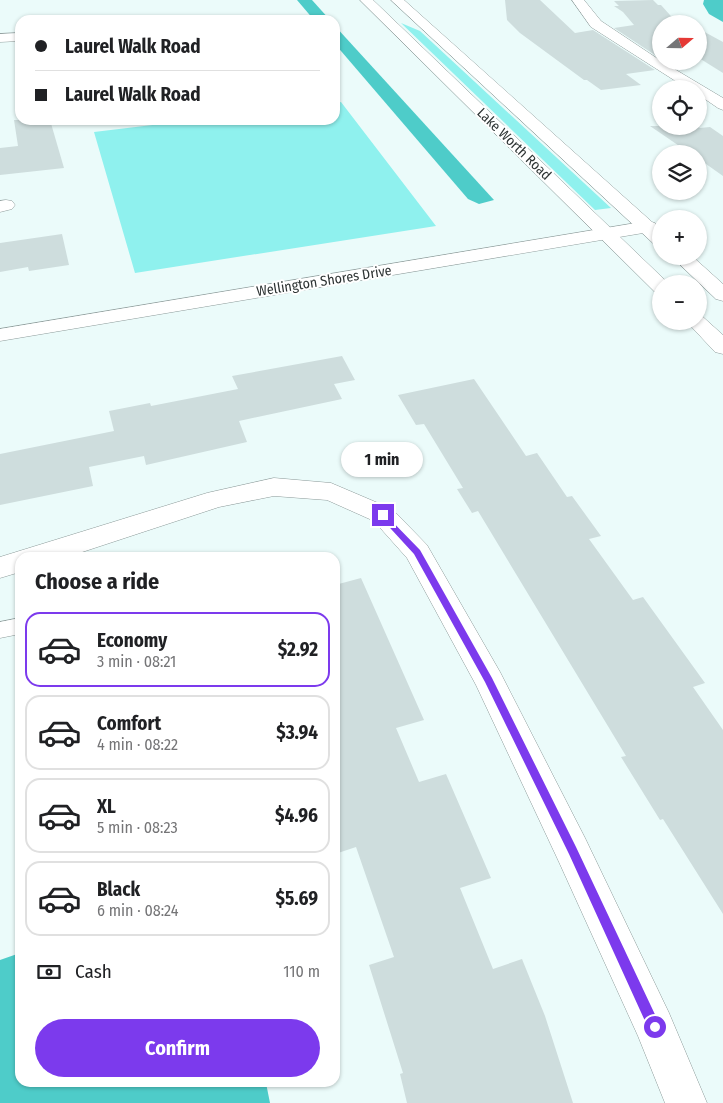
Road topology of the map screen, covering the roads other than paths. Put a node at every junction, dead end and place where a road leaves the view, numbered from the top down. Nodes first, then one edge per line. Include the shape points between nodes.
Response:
1 (366, 0) edge
2 (397, 0) edge
3 (578, 0) edge
4 (15, 37) edge
5 (0, 38) edge
6 (684, 80) edge
7 (707, 90) edge
8 (723, 90) edge
9 (707, 95) edge
10 (723, 105) edge
11 (652, 231) edge
12 (652, 233) edge
13 (607, 234) junction
14 (690, 265) edge
15 (652, 278) edge
16 (723, 296) edge
17 (705, 330) edge
18 (0, 335) edge
19 (723, 348) edge
20 (50, 552) edge
21 (15, 563) edge
22 (0, 568) edge
23 (15, 627) edge
24 (0, 630) edge
25 (686, 1103) edge

1 - 13 street, Lake Worth Road
2 - 11 street, Lake Worth Road
3 - 6 street via 596,24
4 - 5 street
7 - 8 street
9 - 10 street
12 - 13 street, Wellington Shores Drive
13 - 15 street, Lake Worth Road
13 - 18 street, Wellington Shores Drive
14 - 16 street
17 - 19 street
20 - 25 street via 216,498 274,486 331,492 383,515 417,552 489,680 655,1027
21 - 22 street
23 - 24 lane

